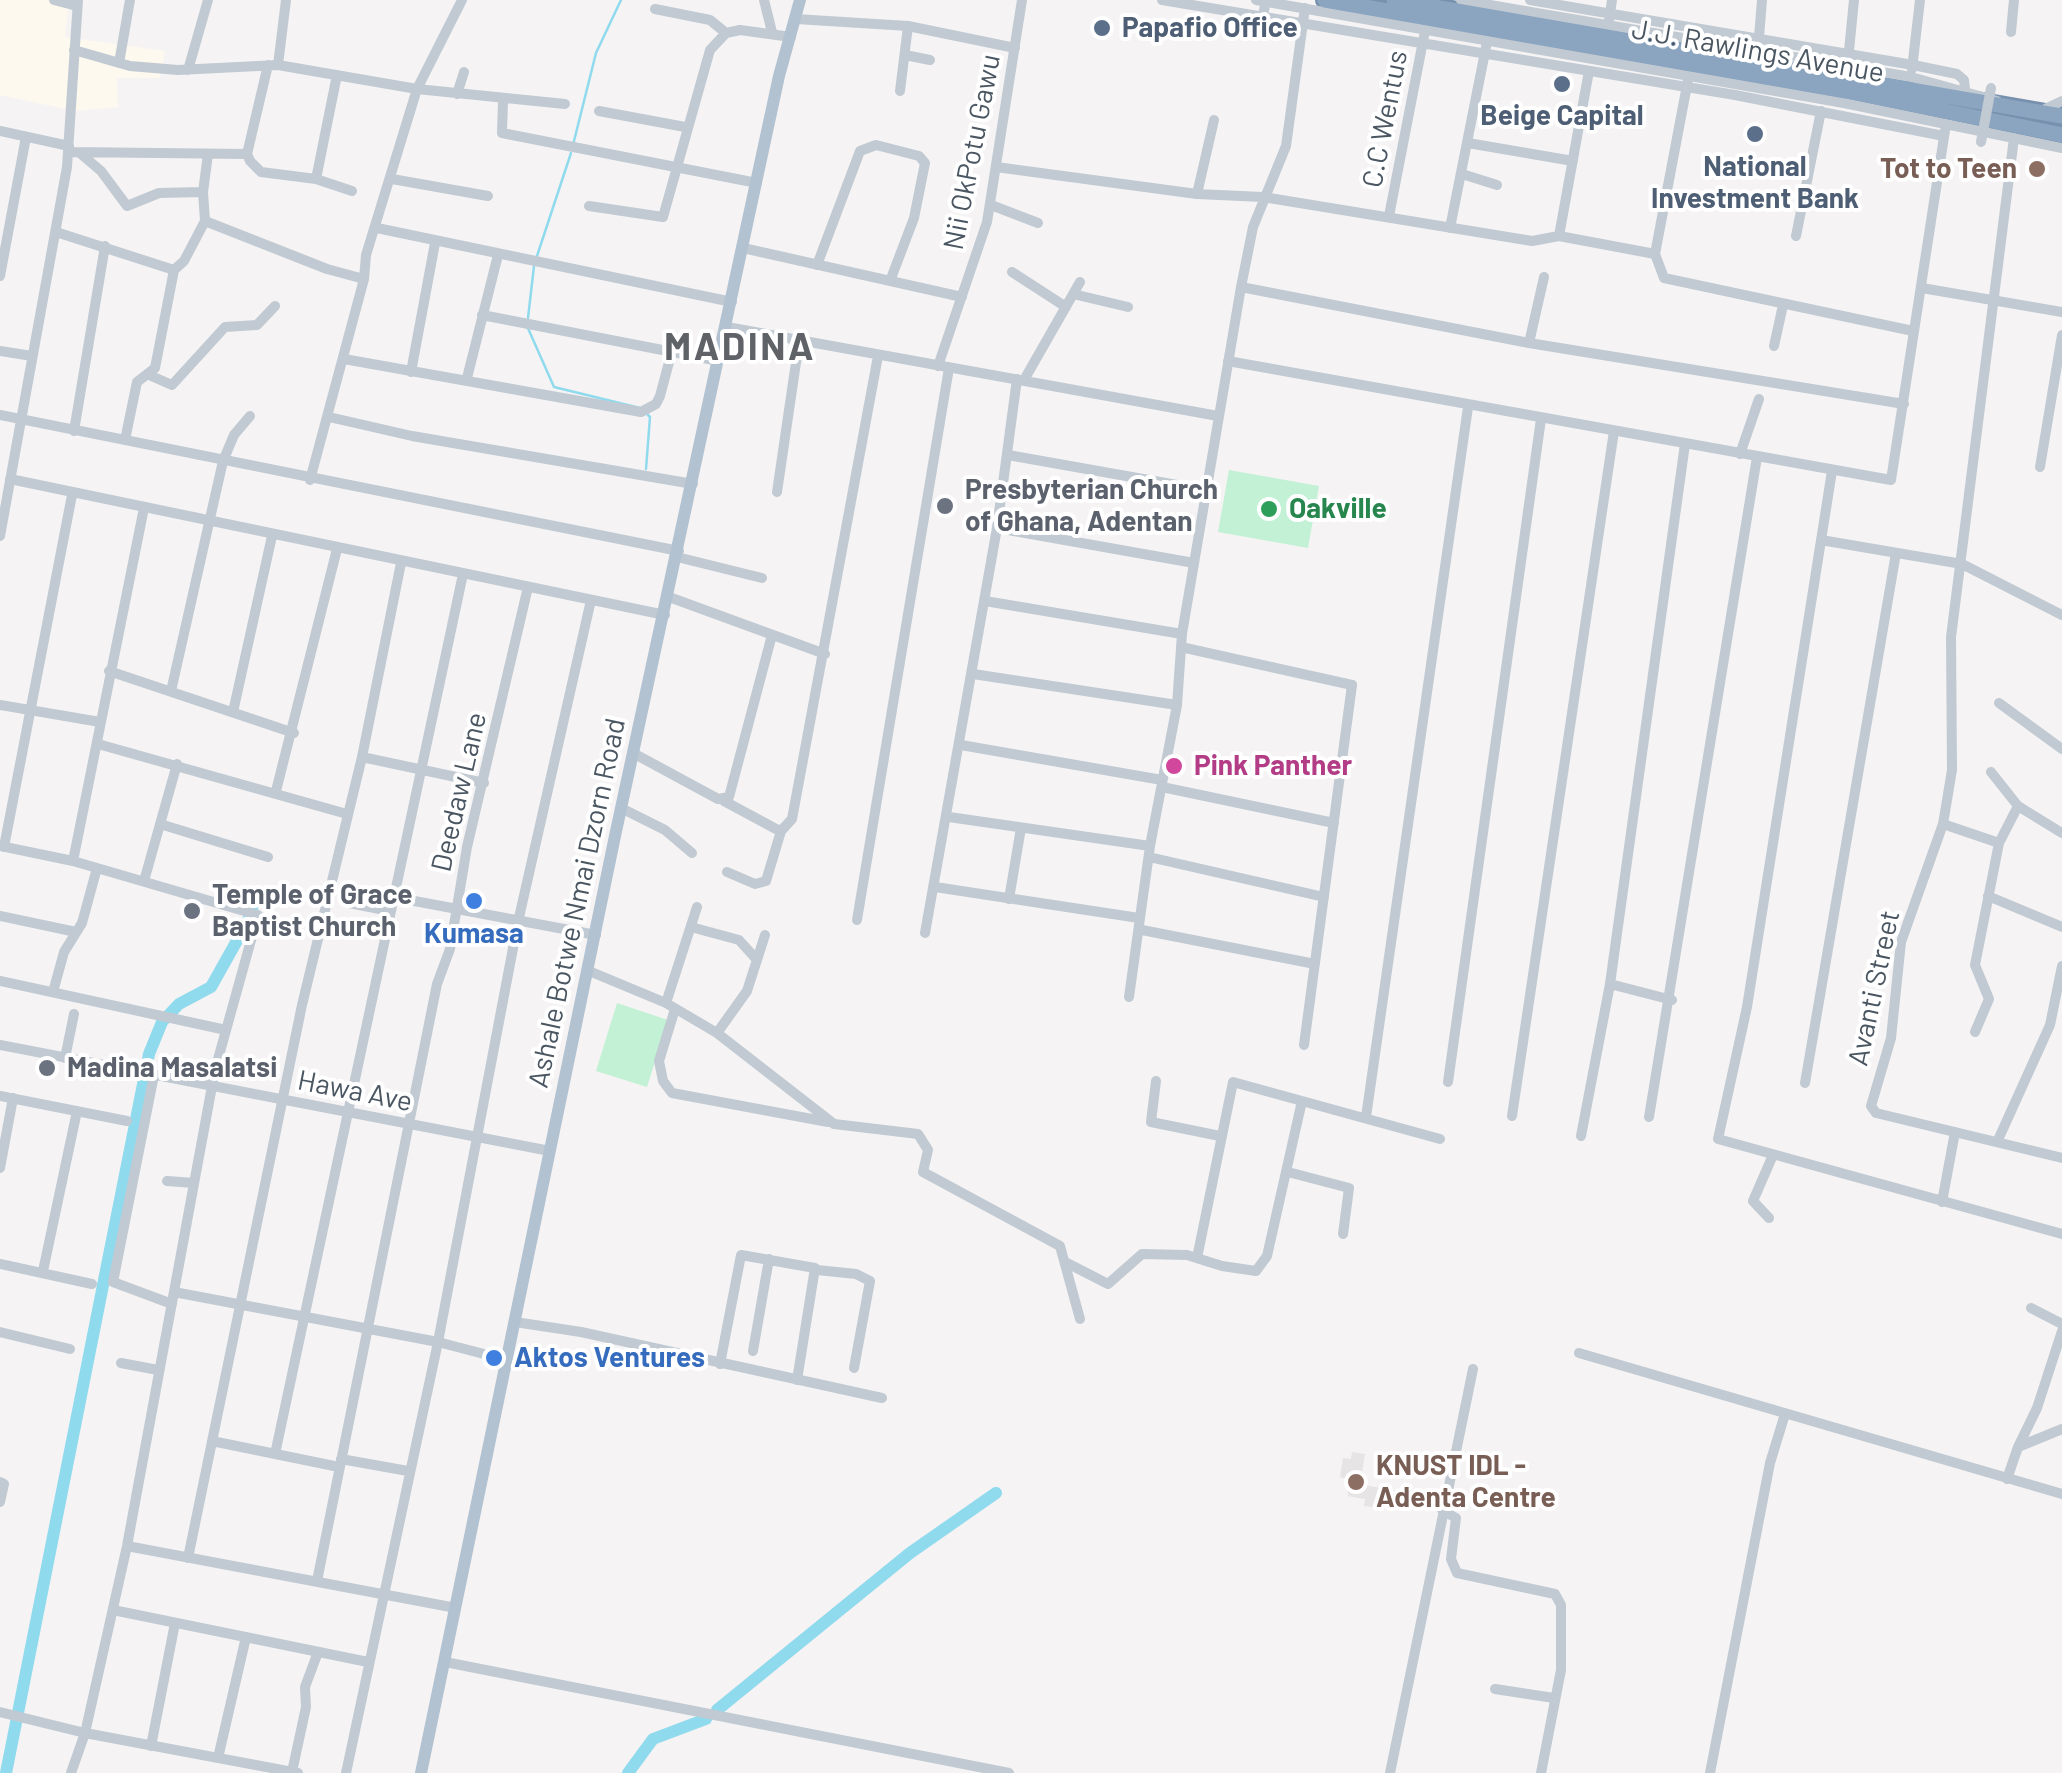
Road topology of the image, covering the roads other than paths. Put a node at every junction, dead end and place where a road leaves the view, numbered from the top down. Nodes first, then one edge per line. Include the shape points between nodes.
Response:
1 (54, 0) edge
2 (130, 0) edge
3 (208, 0) edge
4 (286, 0) edge
5 (462, 0) edge
6 (764, 0) edge
7 (792, 0) edge
8 (800, 0) edge
9 (1022, 0) edge
10 (1162, 0) edge
11 (1256, 0) edge
12 (1266, 0) edge
13 (1325, 0) edge
14 (1394, 0) edge
15 (1530, 0) edge
16 (1612, 0) edge
17 (1762, 0) edge
18 (1854, 0) edge
19 (1920, 0) edge
20 (2014, 0) edge
21 (78, 3) edge
22 (1454, 3) edge
23 (655, 8) dead end
24 (1306, 8) junction
25 (796, 19) junction
26 (1262, 21) dead end
27 (1303, 21) junction
28 (1609, 22) junction
29 (908, 26) junction
30 (1688, 27) junction
31 (1470, 32) junction
32 (2011, 32) dead end
33 (726, 33) junction
34 (1424, 36) junction
35 (784, 37) junction
36 (1759, 37) junction
37 (1686, 40) junction
38 (1015, 48) junction
39 (1486, 48) junction
40 (74, 50) junction
41 (904, 55) junction
42 (930, 60) dead end
43 (1592, 60) junction
44 (1848, 62) junction
45 (119, 63) junction
46 (273, 65) junction
47 (188, 70) junction
48 (1912, 71) junction
49 (464, 72) dead end
50 (1589, 73) junction
51 (336, 75) junction
52 (1688, 81) junction
53 (1991, 88) dead end
54 (417, 89) junction
55 (1736, 89) junction
56 (900, 90) dead end
57 (457, 94) junction
58 (1845, 97) junction
59 (503, 99) junction
60 (2062, 100) edge
61 (566, 104) dead end
62 (2006, 107) junction
63 (598, 111) dead end
64 (1821, 111) junction
65 (2039, 112) junction
66 (2062, 116) edge
67 (1214, 120) dead end
68 (686, 128) junction
69 (1945, 130) junction
70 (0, 132) edge
71 (2062, 132) edge
72 (2013, 136) junction
73 (26, 137) junction
74 (1468, 142) junction
75 (1981, 142) dead end
76 (73, 151) junction
77 (2062, 151) edge
78 (208, 154) junction
79 (247, 154) junction
80 (1573, 162) junction
81 (675, 166) junction
82 (996, 167) junction
83 (1462, 174) junction
84 (316, 179) junction
85 (392, 179) junction
86 (757, 183) junction
87 (1496, 185) dead end
88 (203, 192) junction
89 (352, 192) dead end
90 (1197, 194) junction
91 (488, 196) dead end
92 (1263, 197) junction
93 (990, 205) junction
94 (589, 206) dead end
95 (1390, 216) junction
96 (205, 220) junction
97 (1038, 223) dead end
98 (377, 228) junction
99 (1450, 228) junction
100 (56, 232) junction
101 (1559, 236) junction
102 (1796, 236) dead end
103 (435, 243) junction
104 (105, 246) junction
105 (743, 248) junction
106 (1655, 254) junction
107 (498, 256) junction
108 (817, 265) junction
109 (174, 270) junction
110 (1012, 272) dead end
111 (0, 276) edge
112 (1544, 277) dead end
113 (364, 279) junction
114 (890, 280) junction
115 (1080, 282) dead end
116 (1241, 286) junction
117 (1922, 288) junction
118 (1074, 294) junction
119 (962, 297) junction
120 (1993, 301) junction
121 (732, 302) junction
122 (1784, 304) junction
123 (275, 306) dead end
124 (1066, 307) junction
125 (1128, 307) dead end
126 (2062, 312) edge
127 (482, 316) junction
128 (727, 327) junction
129 (1913, 330) junction
130 (2062, 335) edge
131 (799, 342) junction
132 (1529, 343) junction
133 (1774, 346) dead end
134 (0, 351) edge
135 (672, 351) junction
136 (32, 356) junction
137 (878, 356) junction
138 (344, 359) junction
139 (719, 361) junction
140 (1228, 361) junction
141 (944, 367) junction
142 (411, 372) junction
143 (149, 375) junction
144 (467, 378) junction
145 (1020, 380) junction
146 (1759, 399) dead end
147 (1904, 404) junction
148 (1468, 407) junction
149 (0, 414) edge
150 (250, 416) dead end
151 (329, 416) junction
152 (1218, 416) junction
153 (22, 419) junction
154 (1541, 419) junction
155 (74, 431) junction
156 (1614, 432) junction
157 (124, 440) junction
158 (1685, 444) junction
159 (1740, 454) junction
160 (1008, 455) junction
161 (1756, 457) junction
162 (223, 461) junction
163 (2040, 466) dead end
164 (1832, 471) junction
165 (10, 479) junction
166 (310, 480) junction
167 (693, 484) junction
168 (1206, 490) junction
169 (778, 492) dead end
170 (72, 495) junction
171 (144, 508) junction
172 (209, 522) junction
173 (997, 528) junction
174 (0, 536) edge
175 (272, 536) junction
176 (1820, 540) junction
177 (338, 550) junction
178 (1896, 553) junction
179 (678, 554) junction
180 (401, 563) junction
181 (1194, 563) junction
182 (1962, 564) junction
183 (463, 574) junction
184 (762, 578) dead end
185 (528, 587) junction
186 (669, 597) junction
187 (590, 600) junction
188 (2062, 600) edge
189 (984, 601) junction
190 (2058, 613) edge
191 (664, 615) junction
192 (1182, 634) junction
193 (772, 635) junction
194 (1180, 647) junction
195 (825, 654) junction
196 (109, 672) junction
197 (973, 674) junction
198 (171, 691) junction
199 (1999, 703) dead end
200 (0, 705) edge
201 (1177, 705) junction
202 (30, 710) junction
203 (233, 712) junction
204 (100, 722) junction
205 (294, 733) junction
206 (98, 744) junction
207 (961, 744) junction
208 (2062, 748) edge
209 (634, 753) junction
210 (362, 757) junction
211 (177, 764) junction
212 (421, 771) junction
213 (1991, 772) dead end
214 (484, 783) junction
215 (1162, 784) junction
216 (276, 791) junction
217 (724, 801) junction
218 (2018, 806) junction
219 (621, 808) junction
220 (347, 814) junction
221 (949, 817) junction
222 (160, 824) junction
223 (1334, 824) junction
224 (1943, 824) junction
225 (1021, 828) junction
226 (782, 830) junction
227 (2062, 833) edge
228 (1999, 843) junction
229 (2, 847) edge
230 (1149, 852) junction
231 (692, 853) dead end
232 (268, 857) dead end
233 (73, 861) junction
234 (97, 868) junction
235 (727, 872) dead end
236 (144, 881) junction
237 (935, 887) junction
238 (1988, 896) junction
239 (393, 897) junction
240 (1324, 897) junction
241 (1009, 899) junction
242 (349, 903) dead end
243 (697, 907) dead end
244 (458, 911) junction
245 (390, 912) junction
246 (0, 916) edge
247 (857, 920) dead end
248 (518, 922) junction
249 (1140, 924) junction
250 (2062, 926) edge
251 (691, 927) junction
252 (76, 932) junction
253 (926, 933) dead end
254 (596, 935) junction
255 (765, 935) dead end
256 (757, 960) junction
257 (1315, 964) junction
258 (2062, 966) edge
259 (589, 971) junction
260 (0, 980) edge
261 (1610, 984) junction
262 (53, 992) junction
263 (1129, 997) dead end
264 (1672, 1000) junction
265 (671, 1006) junction
266 (74, 1014) dead end
267 (226, 1030) junction
268 (1976, 1032) dead end
269 (717, 1033) junction
270 (1304, 1044) dead end
271 (0, 1045) edge
272 (65, 1058) junction
273 (149, 1074) junction
274 (1156, 1082) dead end
275 (1448, 1082) dead end
276 (1805, 1084) dead end
277 (212, 1087) junction
278 (0, 1096) edge
279 (13, 1098) junction
280 (283, 1100) junction
281 (1302, 1100) junction
282 (77, 1112) junction
283 (348, 1113) junction
284 (1512, 1116) dead end
285 (1366, 1117) junction
286 (1649, 1118) dead end
287 (128, 1122) dead end
288 (834, 1124) junction
289 (410, 1125) junction
290 (1955, 1132) junction
291 (1220, 1136) junction
292 (1581, 1136) dead end
293 (478, 1138) junction
294 (1440, 1139) dead end
295 (1998, 1140) junction
296 (550, 1151) junction
297 (1773, 1156) junction
298 (2062, 1158) edge
299 (0, 1168) edge
300 (1288, 1172) junction
301 (167, 1181) dead end
302 (194, 1184) junction
303 (1942, 1202) junction
304 (1768, 1218) dead end
305 (1344, 1234) dead end
306 (2062, 1234) edge
307 (1197, 1258) junction
308 (769, 1259) junction
309 (1067, 1263) junction
310 (0, 1264) edge
311 (817, 1270) junction
312 (43, 1271) junction
313 (92, 1284) dead end
314 (173, 1298) junction
315 (240, 1305) junction
316 (2031, 1308) dead end
317 (304, 1317) junction
318 (1080, 1319) dead end
319 (515, 1322) junction
320 (368, 1328) junction
321 (2062, 1328) edge
322 (0, 1332) edge
323 (438, 1342) junction
324 (70, 1349) dead end
325 (753, 1351) dead end
326 (1579, 1352) dead end
327 (507, 1360) junction
328 (122, 1363) dead end
329 (720, 1364) junction
330 (854, 1368) dead end
331 (1472, 1369) dead end
332 (158, 1370) junction
333 (797, 1380) junction
334 (882, 1398) dead end
335 (1785, 1414) junction
336 (2062, 1429) edge
337 (212, 1441) junction
338 (2018, 1446) junction
339 (275, 1454) junction
340 (340, 1463) junction
341 (408, 1470) junction
342 (2007, 1479) junction
343 (0, 1482) edge
344 (2062, 1494) edge
345 (0, 1502) edge
346 (1442, 1510) junction
347 (127, 1546) junction
348 (188, 1558) junction
349 (317, 1581) junction
350 (383, 1593) junction
351 (456, 1608) junction
352 (113, 1610) junction
353 (175, 1623) junction
354 (246, 1637) junction
355 (318, 1652) junction
356 (368, 1662) junction
357 (445, 1662) junction
358 (1494, 1688) dead end
359 (1554, 1698) junction
360 (0, 1712) edge
361 (85, 1733) junction
362 (152, 1746) junction
363 (218, 1758) junction
364 (971, 1769) edge
365 (295, 1772) edge
366 (72, 1773) edge
367 (346, 1773) edge
368 (421, 1773) edge
369 (1009, 1773) edge
370 (1390, 1773) edge
371 (1541, 1773) edge
372 (1710, 1773) edge

1 - 21 street
2 - 45 street
3 - 47 street
4 - 46 street
5 - 54 street
6 - 35 street
7 - 35 main road
8 - 25 main road
9 - 38 street, Nii OkPotu Gawu
10 - 27 street
11 - 24 street
12 - 26 street, bridge
13 - 31 highway, J.J. Rawlings Avenue
14 - 22 highway
15 - 28 street
16 - 28 street
17 - 36 street
18 - 44 street
19 - 48 street
20 - 32 street
21 - 40 street
22 - 28 street
22 - 62 highway
23 - 33 street via 710,20
24 - 27 street
24 - 34 street
25 - 29 street
25 - 35 main road
27 - 34 street
27 - 92 street via 1287,142
28 - 30 street
28 - 37 street
29 - 38 street
29 - 41 street
30 - 36 street
30 - 37 street
31 - 34 street
31 - 39 street
31 - 58 highway, J.J. Rawlings Avenue
33 - 35 street
33 - 68 street via 710,50
34 - 39 street
34 - 95 street, C.C Wentus
35 - 86 main road, Ashale Botwe Nmai Dzorn Road
36 - 44 street
37 - 44 street
38 - 82 street, Nii OkPotu Gawu
39 - 43 street
39 - 50 street
39 - 74 street
40 - 45 street
40 - 76 street
41 - 42 street
41 - 56 street
43 - 50 street
43 - 52 street
44 - 48 street
45 - 47 street
46 - 47 street
46 - 51 street
46 - 79 street
48 - 62 street via 1957,74 1965,89
49 - 57 street
50 - 52 street
50 - 80 street
51 - 54 street
51 - 84 street
52 - 55 street
52 - 106 street
53 - 75 street, bridge
54 - 57 street
54 - 85 street
55 - 58 street
55 - 64 street
57 - 59 street
58 - 69 street
58 - 72 highway, J.J. Rawlings Avenue
59 - 61 street
59 - 81 street via 502,133
60 - 65 street
62 - 65 highway
63 - 68 street
64 - 69 street
64 - 102 street
65 - 66 highway
67 - 90 street
68 - 81 street
69 - 72 street
69 - 117 street
70 - 73 street
71 - 72 highway, J.J. Rawlings Avenue
72 - 77 street
72 - 120 street, Avanti Street
73 - 76 street
73 - 111 street
74 - 80 street
74 - 83 street
76 - 78 street
76 - 88 street via 101,171 127,206 158,193
76 - 100 street
78 - 79 street
78 - 88 street
79 - 84 street via 261,172
80 - 101 street
81 - 86 street
81 - 94 street via 660,218
82 - 90 street
82 - 93 street, Nii OkPotu Gawu
83 - 87 street
83 - 99 street
84 - 89 street
85 - 91 street
85 - 98 street
86 - 105 main road, Ashale Botwe Nmai Dzorn Road
88 - 96 street
90 - 92 street
92 - 95 street
92 - 116 street
93 - 97 street
93 - 119 street, Nii OkPotu Gawu
95 - 99 street
96 - 109 street
96 - 113 street
98 - 103 street
98 - 113 street
99 - 101 street via 1532,241
100 - 104 street
100 - 136 street
101 - 106 street
103 - 107 street
103 - 142 street
104 - 109 street
104 - 155 street
105 - 108 street
105 - 121 main road, Ashale Botwe Nmai Dzorn Road
106 - 122 street via 1669,281
107 - 121 street
107 - 127 street
108 - 114 street
108 - 114 street via 860,151 876,145 926,163
109 - 143 street
110 - 124 street
112 - 132 street
113 - 138 street
114 - 119 street
115 - 118 street
116 - 132 street
116 - 140 street
117 - 120 street
117 - 129 street
118 - 124 street
118 - 125 street
119 - 141 street, Nii OkPotu Gawu
120 - 126 street
120 - 182 street, Avanti Street
121 - 128 main road, Ashale Botwe Nmai Dzorn Road
122 - 129 street
122 - 133 street
123 - 143 street via 257,326 225,328 172,385
124 - 145 street
127 - 135 street
127 - 144 street
128 - 131 street
128 - 139 main road, Ashale Botwe Nmai Dzorn Road
129 - 147 street
130 - 163 street
131 - 137 street
131 - 169 street
132 - 147 street
134 - 136 street
135 - 139 street
135 - 144 street via 660,396 645,411
136 - 153 street
137 - 141 street
137 - 195 street
138 - 142 street
138 - 151 street
139 - 167 main road, Ashale Botwe Nmai Dzorn Road
140 - 148 street
140 - 152 street
141 - 145 street
141 - 247 street, Nii OkPotu Gawu
142 - 144 street
143 - 157 street via 134,390
145 - 152 street
145 - 160 street
146 - 159 street
147 - 164 street via 1890,480
148 - 154 street
148 - 285 street
149 - 153 street
150 - 162 street
151 - 166 street
151 - 167 street
152 - 168 street
153 - 155 street
153 - 165 street
154 - 156 street
154 - 275 street
155 - 157 street
156 - 158 street
156 - 284 street
157 - 162 street
158 - 159 street
158 - 261 street
159 - 161 street
160 - 168 street
160 - 173 street
161 - 164 street
161 - 264 street
162 - 166 street
162 - 172 street
164 - 176 street
165 - 170 street
165 - 174 street
166 - 179 street
167 - 179 main road, Ashale Botwe Nmai Dzorn Road
168 - 181 street
170 - 171 street
170 - 202 street
171 - 172 street
171 - 196 street
172 - 175 street
172 - 198 street
173 - 181 street
173 - 189 street
175 - 177 street
175 - 203 street
176 - 178 street
176 - 297 street via 1747,1007 1718,1136
177 - 180 street
177 - 205 street
178 - 182 street
178 - 276 street
179 - 184 street
179 - 186 main road, Ashale Botwe Nmai Dzorn Road
180 - 183 street
180 - 210 street
181 - 192 street
182 - 190 street
182 - 224 street, Avanti Street via 1951,638 1953,750
183 - 185 street
183 - 212 street
185 - 187 street
185 - 214 street, Deedaw Lane
186 - 191 main road, Ashale Botwe Nmai Dzorn Road
186 - 193 street
187 - 191 street
187 - 248 street
188 - 190 street
189 - 192 street
189 - 197 street
191 - 209 main road, Ashale Botwe Nmai Dzorn Road
192 - 194 street
193 - 195 street
193 - 217 street via 732,793
194 - 201 street
194 - 223 street via 1352,684
195 - 226 street via 792,819
196 - 198 street
196 - 204 street
197 - 201 street
197 - 207 street
198 - 203 street
199 - 208 street
200 - 202 street
201 - 215 street
202 - 204 street
202 - 229 street
203 - 205 street
204 - 206 street
205 - 216 street
206 - 211 street
206 - 233 street
207 - 215 street
207 - 221 street
209 - 217 street
209 - 219 main road, Ashale Botwe Nmai Dzorn Road
210 - 212 street
210 - 220 street
211 - 216 street
211 - 222 street
212 - 214 street
212 - 239 street
213 - 218 street
214 - 244 street, Deedaw Lane
215 - 223 street
215 - 230 street
216 - 220 street
217 - 226 street
218 - 227 street
218 - 228 street
219 - 231 street
219 - 254 main road, Ashale Botwe Nmai Dzorn Road
220 - 280 street
221 - 225 street
221 - 237 street
222 - 232 street
222 - 236 street
223 - 240 street
224 - 228 street
224 - 290 street, Avanti Street via 1901,942 1891,1038 1871,1106 1876,1113
225 - 230 street
225 - 241 street
226 - 235 street via 766,881 755,884
228 - 238 street
229 - 233 street
230 - 240 street
230 - 249 street
233 - 234 street
234 - 236 street
234 - 252 street
236 - 267 street via 258,914
237 - 241 street
237 - 253 street
238 - 250 street
238 - 268 street via 1975,965 1989,1000
239 - 244 street
239 - 245 street
240 - 257 street
241 - 249 street
242 - 245 street
243 - 251 street
244 - 248 street
244 - 289 street, Deedaw Lane
245 - 283 street
246 - 252 street
248 - 254 street
248 - 293 street
249 - 257 street
249 - 263 street
251 - 256 street via 739,940
251 - 265 street
252 - 262 street
254 - 259 main road, Ashale Botwe Nmai Dzorn Road
255 - 256 street
256 - 269 street via 736,1009
257 - 270 street
258 - 295 street via 2050,1024
259 - 265 street
259 - 296 main road, Ashale Botwe Nmai Dzorn Road
260 - 262 street
261 - 264 street
261 - 292 street
262 - 267 street
264 - 286 street
265 - 269 street
265 - 288 street via 659,1061 672,1093
266 - 272 street
267 - 277 street
269 - 288 street
271 - 272 street, Hawa Ave
272 - 273 street, Hawa Ave
273 - 277 street, Hawa Ave
273 - 314 street via 113,1282
274 - 291 street via 1151,1122
277 - 280 street, Hawa Ave
277 - 302 street
278 - 279 street
279 - 282 street
279 - 299 street
280 - 283 street, Hawa Ave
280 - 315 street
281 - 285 street
281 - 291 street via 1233,1082
281 - 300 street
282 - 287 street
282 - 312 street
283 - 289 street, Hawa Ave
283 - 317 street
285 - 294 street
288 - 309 street via 918,1134 928,1150 923,1172 1048,1235
289 - 293 street, Hawa Ave
289 - 320 street, Deedaw Lane
290 - 295 street, Avanti Street
290 - 303 street
291 - 307 street
293 - 296 street, Hawa Ave
293 - 323 street
295 - 298 street, Avanti Street
296 - 319 main road, Ashale Botwe Nmai Dzorn Road
297 - 303 street
297 - 304 street via 1753,1201
300 - 305 street via 1349,1188
300 - 307 street via 1264,1265 1244,1270
301 - 302 street
302 - 314 street
303 - 306 street
307 - 309 street via 1142,1254 1108,1284
308 - 311 street
308 - 325 street
308 - 329 street via 741,1255
309 - 318 street
310 - 312 street
311 - 330 street via 870,1281
311 - 333 street
312 - 313 street
314 - 315 street
314 - 332 street
315 - 317 street
315 - 337 street
316 - 321 street
317 - 320 street
317 - 339 street
319 - 327 main road, Ashale Botwe Nmai Dzorn Road
319 - 329 street
320 - 323 street
320 - 340 street, Deedaw Lane
321 - 338 street
322 - 324 street
323 - 327 street
323 - 341 street
326 - 335 street
327 - 351 main road, Ashale Botwe Nmai Dzorn Road
328 - 332 street
329 - 333 street
331 - 346 street
332 - 347 street
333 - 334 street
335 - 342 street
335 - 372 street
336 - 338 street
337 - 339 street
337 - 348 street
338 - 342 street
339 - 340 street
340 - 341 street
340 - 349 street, Deedaw Lane
341 - 350 street
342 - 344 street
343 - 345 street
346 - 359 street via 1456,1518 1457,1573 1555,1594 1561,1605 1561,1670
346 - 370 street
347 - 348 street
347 - 352 street
348 - 349 street
349 - 350 street
350 - 351 street
350 - 356 street
351 - 357 main road, Ashale Botwe Nmai Dzorn Road
352 - 353 street
352 - 361 street
353 - 354 street
353 - 362 street
354 - 355 street
354 - 363 street
355 - 356 street
355 - 365 street via 305,1686
356 - 367 street
357 - 364 street
357 - 368 main road, Ashale Botwe Nmai Dzorn Road
358 - 359 street
359 - 371 street
360 - 361 street
361 - 362 street
361 - 366 street
362 - 363 street
363 - 365 street
364 - 369 street

